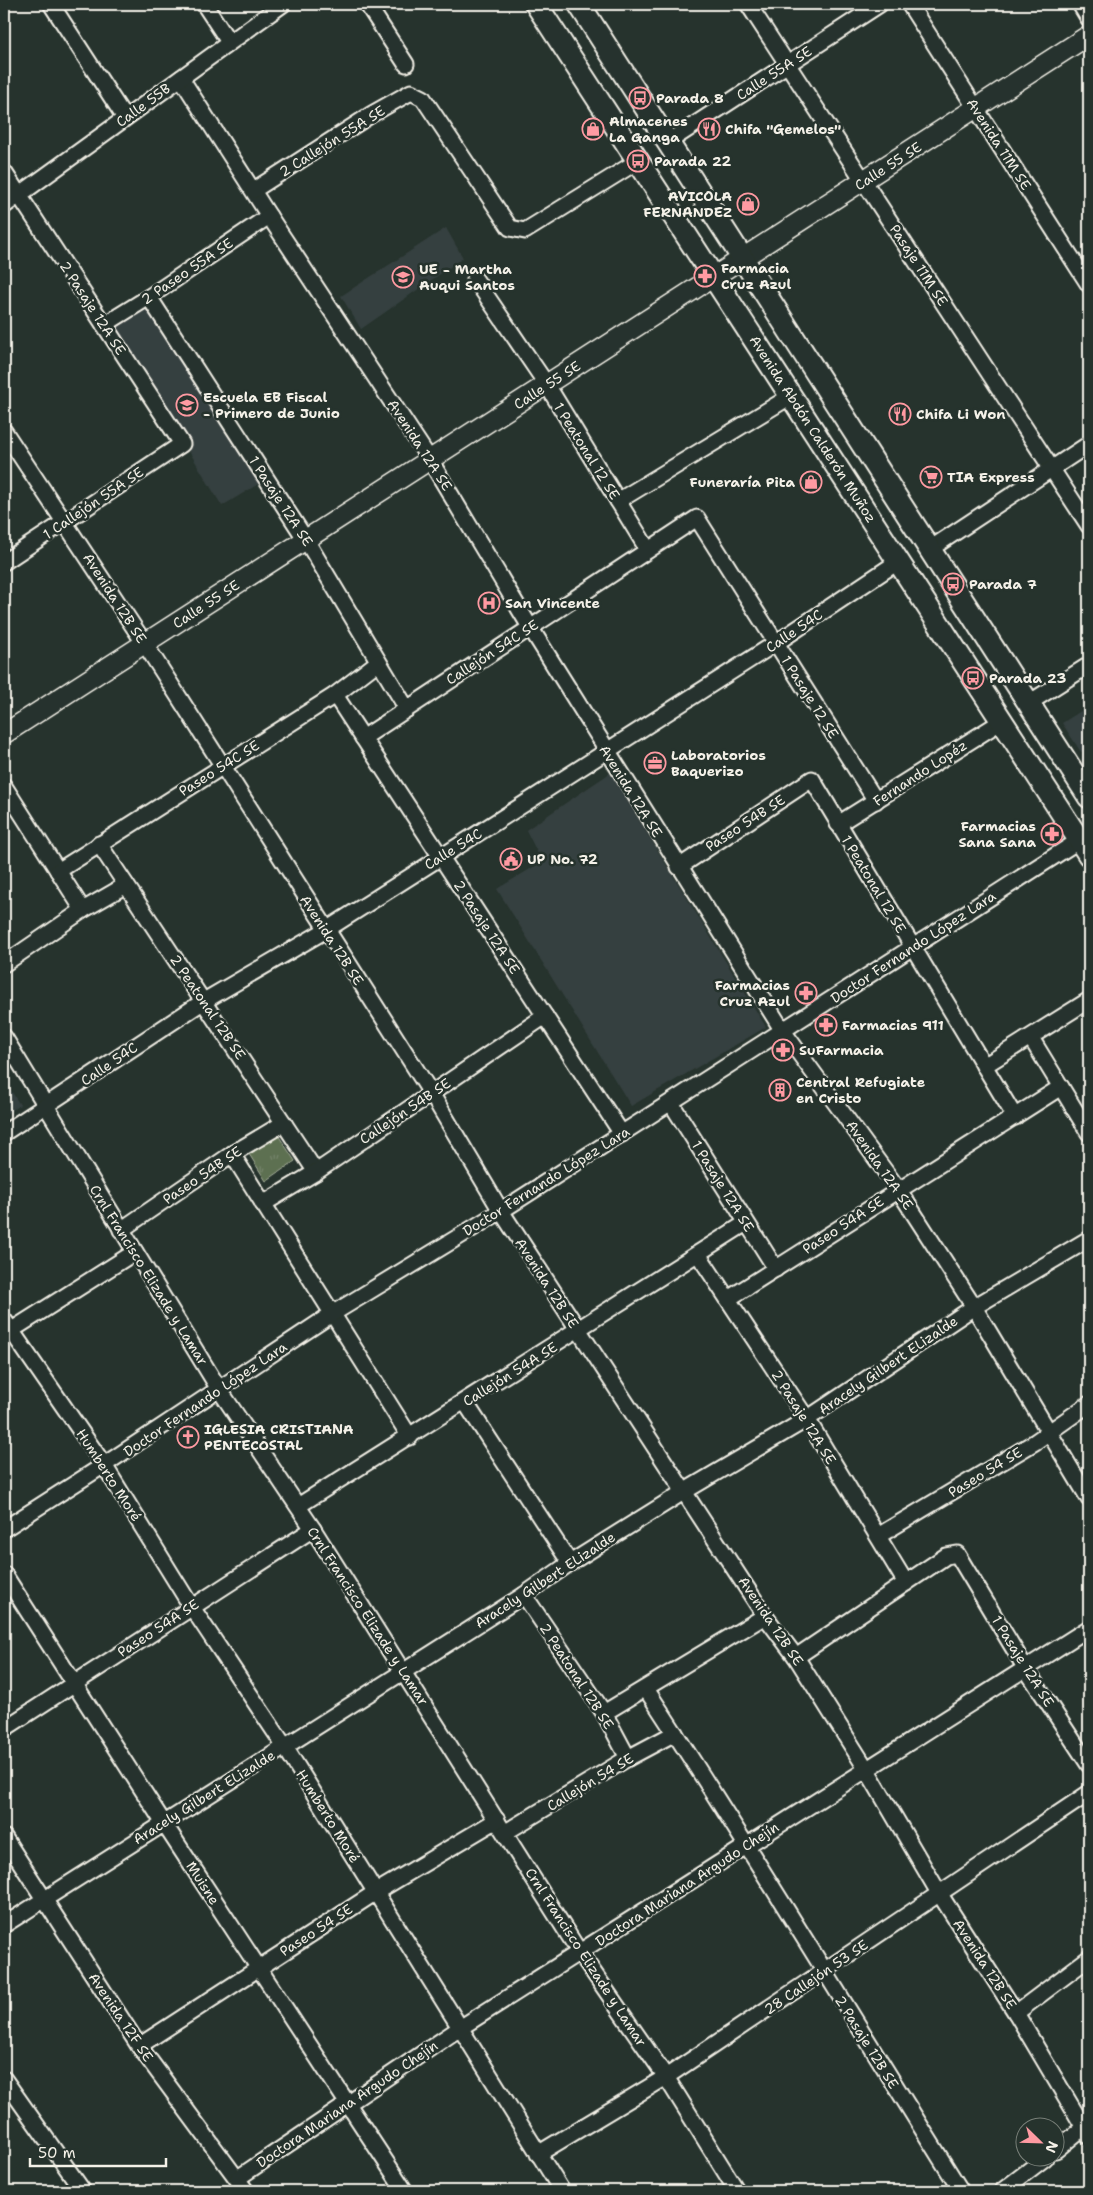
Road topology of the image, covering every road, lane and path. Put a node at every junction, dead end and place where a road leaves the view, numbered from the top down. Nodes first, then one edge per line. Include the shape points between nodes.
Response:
1 (51, 4) edge
2 (204, 4) edge
3 (283, 4) edge
4 (367, 4) edge
5 (536, 4) edge
6 (580, 4) edge
7 (748, 4) edge
8 (880, 4) edge
9 (910, 4) edge
10 (1080, 4) edge
11 (1089, 19) edge
12 (1089, 35) edge
13 (230, 42) junction
14 (406, 64) dead end
15 (788, 64) junction
16 (181, 78) junction
17 (977, 109) junction
18 (125, 118) junction
19 (668, 142) junction
20 (638, 161) junction
21 (4, 172) edge
22 (864, 181) junction
23 (254, 190) junction
24 (18, 195) junction
25 (4, 206) edge
26 (269, 216) junction
27 (744, 259) junction
28 (714, 278) junction
29 (475, 279) dead end
30 (1089, 284) edge
31 (149, 297) junction
32 (104, 325) junction
33 (547, 386) junction
34 (791, 396) junction
35 (4, 431) edge
36 (182, 444) joint
37 (1089, 444) edge
38 (430, 460) junction
39 (1052, 468) junction
40 (618, 501) junction
41 (697, 518) joint
42 (65, 522) junction
43 (1089, 526) edge
44 (306, 540) junction
45 (930, 549) junction
46 (648, 550) junction
47 (899, 561) junction
48 (4, 562) edge
49 (530, 627) junction
50 (776, 643) junction
51 (144, 644) junction
52 (378, 662) junction
53 (1089, 665) edge
54 (335, 695) junction
55 (1029, 703) junction
56 (406, 709) junction
57 (1002, 720) junction
58 (4, 734) edge
59 (363, 738) junction
60 (607, 751) junction
61 (222, 766) junction
62 (812, 779) joint
63 (4, 786) edge
64 (1089, 797) edge
65 (876, 801) junction
66 (838, 824) junction
67 (1086, 843) edge
68 (99, 844) junction
69 (441, 857) junction
70 (678, 867) junction
71 (58, 871) junction
72 (126, 886) junction
73 (83, 910) junction
74 (326, 930) junction
75 (912, 948) junction
76 (4, 964) edge
77 (1089, 1000) edge
78 (204, 1001) junction
79 (545, 1016) junction
80 (783, 1031) junction
81 (4, 1037) edge
82 (1031, 1038) junction
83 (984, 1066) junction
84 (1061, 1087) junction
85 (431, 1093) junction
86 (670, 1103) junction
87 (46, 1106) junction
88 (1015, 1117) junction
89 (284, 1122) junction
90 (4, 1133) edge
91 (1089, 1133) edge
92 (622, 1134) junction
93 (232, 1154) junction
94 (316, 1172) junction
95 (898, 1189) junction
96 (263, 1204) junction
97 (501, 1211) junction
98 (746, 1223) junction
99 (121, 1230) junction
100 (1089, 1239) edge
101 (135, 1252) junction
102 (698, 1254) junction
103 (776, 1269) junction
104 (728, 1299) junction
105 (974, 1307) junction
106 (332, 1314) junction
107 (6, 1328) edge
108 (578, 1331) junction
109 (220, 1389) junction
110 (465, 1402) junction
111 (1089, 1404) edge
112 (807, 1419) junction
113 (1049, 1433) junction
114 (410, 1437) junction
115 (104, 1466) junction
116 (685, 1491) junction
117 (1089, 1499) edge
118 (298, 1506) junction
119 (4, 1529) edge
120 (313, 1529) junction
121 (878, 1536) junction
122 (570, 1562) junction
123 (4, 1574) edge
124 (906, 1583) junction
125 (524, 1595) junction
126 (191, 1606) junction
127 (765, 1616) junction
128 (1089, 1628) edge
129 (796, 1657) junction
130 (1026, 1669) junction
131 (404, 1670) junction
132 (73, 1684) junction
133 (646, 1689) junction
134 (604, 1713) junction
135 (4, 1729) edge
136 (675, 1733) junction
137 (285, 1747) junction
138 (628, 1758) junction
139 (1089, 1765) edge
140 (867, 1770) junction
141 (1089, 1793) edge
142 (497, 1820) junction
143 (163, 1822) junction
144 (506, 1832) junction
145 (4, 1837) edge
146 (748, 1846) junction
147 (376, 1892) junction
148 (939, 1893) junction
149 (44, 1899) junction
150 (4, 1925) edge
151 (580, 1953) junction
152 (1089, 1958) edge
153 (258, 1967) junction
154 (823, 1973) junction
155 (1016, 2013) junction
156 (460, 2028) junction
157 (139, 2046) junction
158 (666, 2077) junction
159 (4, 2079) edge
160 (348, 2105) junction
161 (1087, 2129) edge
162 (1066, 2143) edge
163 (538, 2154) junction
164 (1032, 2168) edge
165 (238, 2178) junction
166 (83, 2191) edge
167 (246, 2191) edge
168 (405, 2191) edge
169 (562, 2191) edge
170 (737, 2191) edge
171 (961, 2191) edge
172 (1002, 2191) edge

1 - 18 street
2 - 13 street
3 - 13 street, Calle 55B
4 - 14 street
5 - 20 main road, Avenida Abdón Calderón Muñoz
6 - 19 main road
7 - 15 street, Pasaje 11M SE
8 - 15 street, Calle 55A SE
9 - 17 street, Avenida 11M SE
10 - 11 street
12 - 17 street, Calle 55 SE
13 - 16 street, Calle 55B
15 - 19 street, Calle 55A SE
15 - 22 street, Pasaje 11M SE
16 - 18 street, Calle 55B
16 - 23 street, Avenida 12A SE
17 - 22 street, Calle 55 SE
17 - 30 street, Avenida 11M SE
18 - 24 street, Calle 55B
19 - 27 main road
20 - 23 street, 2 Callejón 55A SE via 525,231 510,228 423,98 411,92
20 - 28 main road, Avenida Abdón Calderón Muñoz
21 - 24 street, 2 Pasaje 12A SE
22 - 27 street, Calle 55 SE
22 - 39 street, Pasaje 11M SE
23 - 26 street, Avenida 12A SE
24 - 25 street, Calle 55B
24 - 32 street, 2 Pasaje 12A SE
26 - 31 street, 2 Paseo 55A SE
26 - 38 street, Avenida 12A SE
27 - 28 street, Calle 55 SE
27 - 45 main road
28 - 33 street, Calle 55 SE
28 - 34 main road, Avenida Abdón Calderón Muñoz
29 - 33 street, 1 Peatonal 12 SE
31 - 32 street, 2 Paseo 55A SE
31 - 44 street, 1 Pasaje 12A SE
32 - 36 street, 2 Pasaje 12A SE
33 - 38 street, Calle 55 SE
33 - 40 street, 1 Peatonal 12 SE
34 - 40 street
34 - 47 main road, Avenida Abdón Calderón Muñoz
35 - 42 street, Avenida 12B SE
36 - 42 street, 1 Callejón 55A SE
37 - 39 street
38 - 44 street, Calle 55 SE
38 - 49 street, Avenida 12A SE
39 - 43 street, Pasaje 11M SE
39 - 45 street
40 - 46 street, 1 Peatonal 12 SE
41 - 46 street, Callejón 54C SE
41 - 50 street, 1 Pasaje 12 SE
42 - 48 street, 1 Callejón 55A SE
42 - 51 street, Avenida 12B SE
44 - 51 street, Calle 55 SE
44 - 52 street, 1 Pasaje 12A SE
45 - 55 main road
46 - 49 street, Callejón 54C SE
47 - 50 street, Calle 54C
47 - 57 main road, Avenida Abdón Calderón Muñoz
49 - 56 street, Callejón 54C SE
49 - 60 street, Avenida 12A SE
50 - 60 street, Calle 54C
50 - 65 street, 1 Pasaje 12 SE
51 - 58 street, Calle 55 SE
51 - 61 street, Avenida 12B SE
52 - 54 street, Paseo 54C SE
52 - 56 street, 1 Pasaje 12A SE
53 - 55 street
54 - 59 street, 2 Pasaje 12A SE
54 - 61 street, Paseo 54C SE
55 - 64 main road
56 - 59 street, Callejón 54C SE
57 - 65 street, Fernando Lopéz
57 - 67 main road, Avenida Abdón Calderón Muñoz
59 - 69 street, 2 Pasaje 12A SE
60 - 69 street, Calle 54C
60 - 70 street, Avenida 12A SE
61 - 68 street, Paseo 54C SE
61 - 74 street, Avenida 12B SE
62 - 66 street, 1 Peatonal 12 SE
62 - 70 street, Paseo 54B SE
63 - 71 street
65 - 66 street, Fernando Lopéz
66 - 75 street, 1 Peatonal 12 SE
67 - 75 street, Doctor Fernando López Lara
68 - 71 street, Paseo 54C SE
68 - 72 street, 2 Peatonal 12B SE
69 - 74 street, Calle 54C
69 - 79 street, 2 Pasaje 12A SE
70 - 80 street, Avenida 12A SE
71 - 73 street
72 - 73 street
72 - 78 street, 2 Peatonal 12B SE
73 - 76 street
74 - 78 street, Calle 54C
74 - 85 street, Avenida 12B SE
75 - 80 street, Doctor Fernando López Lara
75 - 83 street, 1 Peatonal 12 SE
77 - 82 street
78 - 87 street, Calle 54C
78 - 89 street, 2 Peatonal 12B SE
79 - 85 street, Callejón 54B SE
79 - 92 street, 2 Pasaje 12A SE
80 - 86 street, Doctor Fernando López Lara
80 - 95 street, Avenida 12A SE
81 - 87 street, Crnl Francisco Elizade y Lamar
82 - 83 street
82 - 84 street
83 - 88 street, 1 Peatonal 12 SE
84 - 88 street, Paseo 54A SE
84 - 91 street
85 - 94 street, Callejón 54B SE
85 - 97 street, Avenida 12B SE
86 - 92 street, Doctor Fernando López Lara
86 - 98 street, 1 Pasaje 12A SE
87 - 90 street, Calle 54C
87 - 99 street, Crnl Francisco Elizade y Lamar
88 - 95 street, Paseo 54A SE
89 - 93 street, Paseo 54B SE
89 - 94 street, 2 Peatonal 12B SE
92 - 97 street, Doctor Fernando López Lara
93 - 96 street
93 - 99 street, Paseo 54B SE
94 - 96 street, Callejón 54B SE
95 - 103 street, Paseo 54A SE
95 - 105 street, Avenida 12A SE
96 - 106 street
97 - 106 street, Doctor Fernando López Lara
97 - 108 street, Avenida 12B SE
98 - 102 street, Callejón 54A SE
98 - 103 street, 1 Pasaje 12A SE
99 - 101 street, Crnl Francisco Elizade y Lamar
100 - 105 street, Aracely Gilbert ELizalde
101 - 107 street
101 - 109 street, Crnl Francisco Elizade y Lamar
102 - 104 street, 2 Pasaje 12A SE
102 - 108 street, Callejón 54A SE
103 - 104 street, Paseo 54A SE
104 - 112 street, 2 Pasaje 12A SE
105 - 112 street, Aracely Gilbert ELizalde
105 - 113 street, Avenida 12A SE
106 - 109 street, Doctor Fernando López Lara
106 - 114 street
107 - 115 street, Humberto Moré
108 - 110 street, Callejón 54A SE
108 - 116 street, Avenida 12B SE
109 - 115 street, Doctor Fernando López Lara
109 - 118 street, Crnl Francisco Elizade y Lamar
110 - 114 street, Callejón 54A SE
110 - 122 street
111 - 113 street, Paseo 54 SE
112 - 116 street, Aracely Gilbert ELizalde
112 - 121 street, 2 Pasaje 12A SE
113 - 117 street, Avenida 12A SE
113 - 121 street, Paseo 54 SE
114 - 118 street, Callejón 54A SE
115 - 119 street, Doctor Fernando López Lara
115 - 126 street, Humberto Moré
116 - 122 street, Aracely Gilbert ELizalde
116 - 127 street, Avenida 12B SE
118 - 120 street, Crnl Francisco Elizade y Lamar
120 - 126 street, Paseo 54A SE
120 - 131 street, Crnl Francisco Elizade y Lamar
121 - 124 street, 2 Pasaje 12A SE
122 - 125 street, Aracely Gilbert ELizalde
123 - 132 street, Muisne
124 - 129 street
124 - 130 street, 1 Pasaje 12A SE via 946,1556 960,1555
125 - 131 street, Aracely Gilbert ELizalde
125 - 134 street, 2 Peatonal 12B SE
126 - 132 street, Paseo 54A SE
126 - 137 street, Humberto Moré
127 - 129 street, Avenida 12B SE
127 - 133 street
128 - 130 street, Doctora Mariana Argudo Chejín
129 - 140 street, Avenida 12B SE
130 - 139 street, 1 Pasaje 12A SE
130 - 140 street, Doctora Mariana Argudo Chejín
131 - 137 street, Aracely Gilbert ELizalde
131 - 142 street, Crnl Francisco Elizade y Lamar
132 - 135 street, Paseo 54A SE
132 - 143 street, Muisne
133 - 134 street
133 - 136 street, 2 Pasaje 12B SE
134 - 138 street, 2 Peatonal 12B SE
136 - 138 street, Callejón 54 SE
136 - 146 street, 2 Pasaje 12B SE
137 - 143 street, Aracely Gilbert ELizalde
137 - 147 street, Humberto Moré
138 - 144 street, Callejón 54 SE
140 - 146 street, Doctora Mariana Argudo Chejín
140 - 148 street, Avenida 12B SE
141 - 148 street, 28 Callejón 53 SE
142 - 144 street, Crnl Francisco Elizade y Lamar
142 - 147 street, Paseo 54 SE
143 - 149 street, Aracely Gilbert ELizalde
143 - 153 street, Muisne
144 - 151 street, Crnl Francisco Elizade y Lamar
145 - 149 street, Avenida 12F SE
146 - 151 street, Doctora Mariana Argudo Chejín
146 - 154 street, 2 Pasaje 12B SE
147 - 153 street, Paseo 54 SE
147 - 156 street, Humberto Moré
148 - 154 street, 28 Callejón 53 SE
148 - 155 street, Avenida 12B SE
149 - 150 street, Aracely Gilbert ELizalde
149 - 157 street, Avenida 12F SE
151 - 156 street, Doctora Mariana Argudo Chejín
151 - 158 street, Crnl Francisco Elizade y Lamar
152 - 155 street
153 - 157 street, Paseo 54 SE
153 - 160 street, Muisne
154 - 158 street, 28 Callejón 53 SE
154 - 171 street, 2 Pasaje 12B SE
155 - 161 street, Avenida 12B SE
156 - 160 street, Doctora Mariana Argudo Chejín
156 - 163 street, Humberto Moré
157 - 165 street, Avenida 12F SE
158 - 163 street, 28 Callejón 53 SE
158 - 170 street, Crnl Francisco Elizade y Lamar
159 - 166 street
160 - 165 street, Doctora Mariana Argudo Chejín
160 - 168 street, Muisne
161 - 162 street
163 - 169 street, Humberto Moré
164 - 172 street
165 - 167 street, Avenida 12F SE

